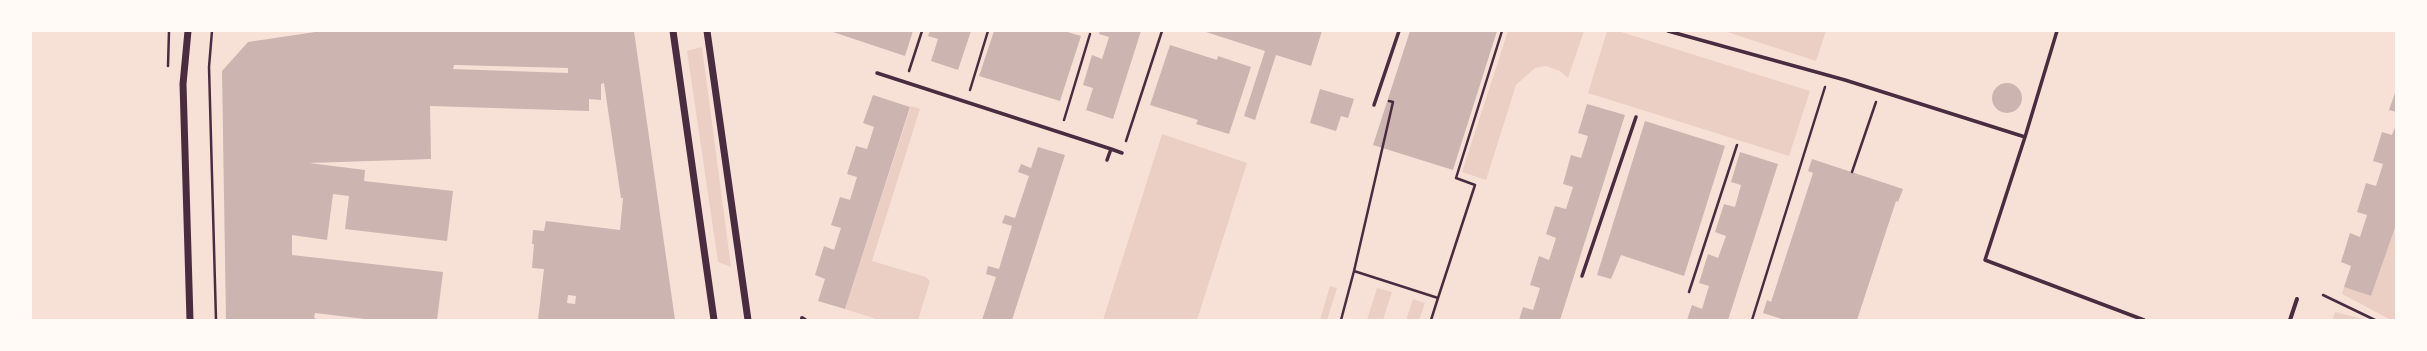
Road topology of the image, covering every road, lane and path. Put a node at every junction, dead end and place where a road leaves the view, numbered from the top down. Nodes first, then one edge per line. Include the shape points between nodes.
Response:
1 (188, 31) edge
2 (212, 31) edge
3 (673, 31) edge
4 (707, 31) edge
5 (922, 31) edge
6 (988, 31) edge
7 (1162, 31) edge
8 (1399, 31) edge
9 (1502, 31) edge
10 (1668, 31) edge
11 (2057, 31) edge
12 (1090, 34) dead end
13 (877, 73) dead end
14 (1828, 76) junction
15 (906, 83) junction
16 (1879, 91) junction
17 (1378, 95) junction
18 (966, 102) junction
19 (1374, 105) dead end
20 (1636, 117) dead end
21 (1060, 132) junction
22 (2025, 137) junction
23 (1737, 145) dead end
24 (1111, 149) junction
25 (1122, 153) joint
26 (1107, 160) dead end
27 (1852, 172) dead end
28 (1354, 271) junction
29 (1582, 276) dead end
30 (1689, 292) dead end
31 (2323, 295) dead end
32 (1438, 298) junction
33 (2297, 299) dead end
34 (190, 320) edge
35 (216, 320) edge
36 (714, 320) edge
37 (748, 320) edge
38 (1341, 320) edge
39 (1431, 320) edge
40 (1752, 320) edge
41 (2144, 320) edge
42 (2290, 320) edge
43 (2375, 320) edge

1 - 34 street via 183,84
2 - 35 path via 210,67
3 - 36 street
4 - 37 street
5 - 15 path
6 - 18 path
7 - 25 path
8 - 17 street
9 - 32 path via 1456,178 1475,185
10 - 14 street
11 - 22 street
12 - 21 path
13 - 15 street
14 - 16 street
14 - 40 path
15 - 18 street
16 - 22 street
16 - 27 path
17 - 19 street
17 - 28 path via 1393,102
18 - 21 street
20 - 29 street
21 - 24 street
22 - 41 street via 1985,260
23 - 30 path
24 - 25 street
24 - 26 street
28 - 32 path
28 - 38 path
31 - 43 path
32 - 39 path
33 - 42 street

